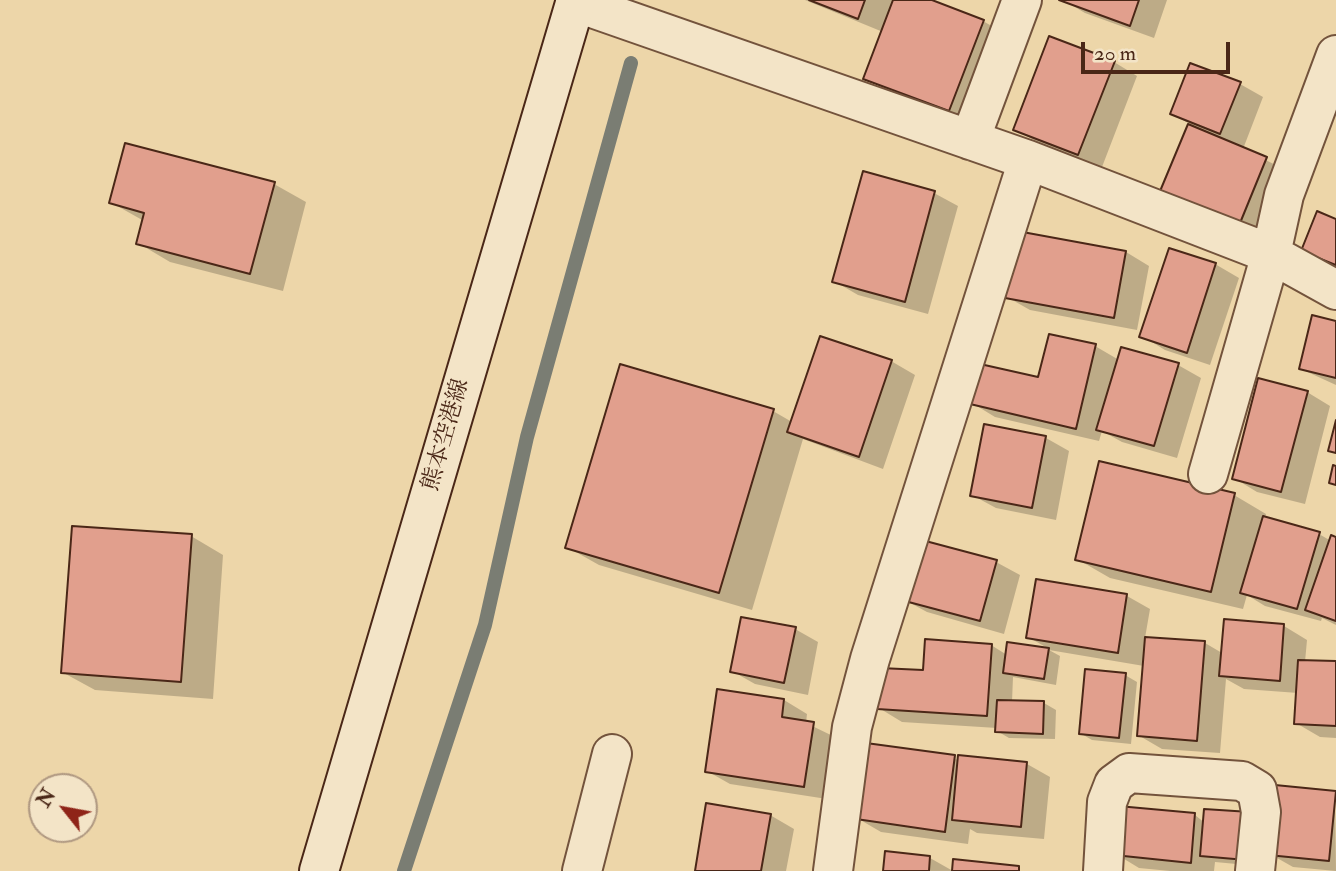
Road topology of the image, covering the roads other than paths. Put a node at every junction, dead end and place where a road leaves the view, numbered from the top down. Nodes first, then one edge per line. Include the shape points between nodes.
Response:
1 (1022, 0) edge
2 (576, 1) edge
3 (1336, 55) edge
4 (970, 140) junction
5 (1028, 160) junction
6 (1271, 254) junction
7 (1336, 290) edge
8 (1208, 474) dead end
9 (612, 754) dead end
10 (319, 871) edge
11 (582, 871) edge
12 (833, 871) edge
13 (1103, 871) edge
14 (1255, 871) edge

1 - 4 street
2 - 4 street
2 - 10 street, 熊本空港線
3 - 6 street via 1284,195
4 - 5 street
5 - 6 street
5 - 12 street via 867,670 852,727
6 - 7 street
6 - 8 street
9 - 11 street
13 - 14 street via 1107,802 1114,784 1129,773 1242,781 1257,790 1261,812

